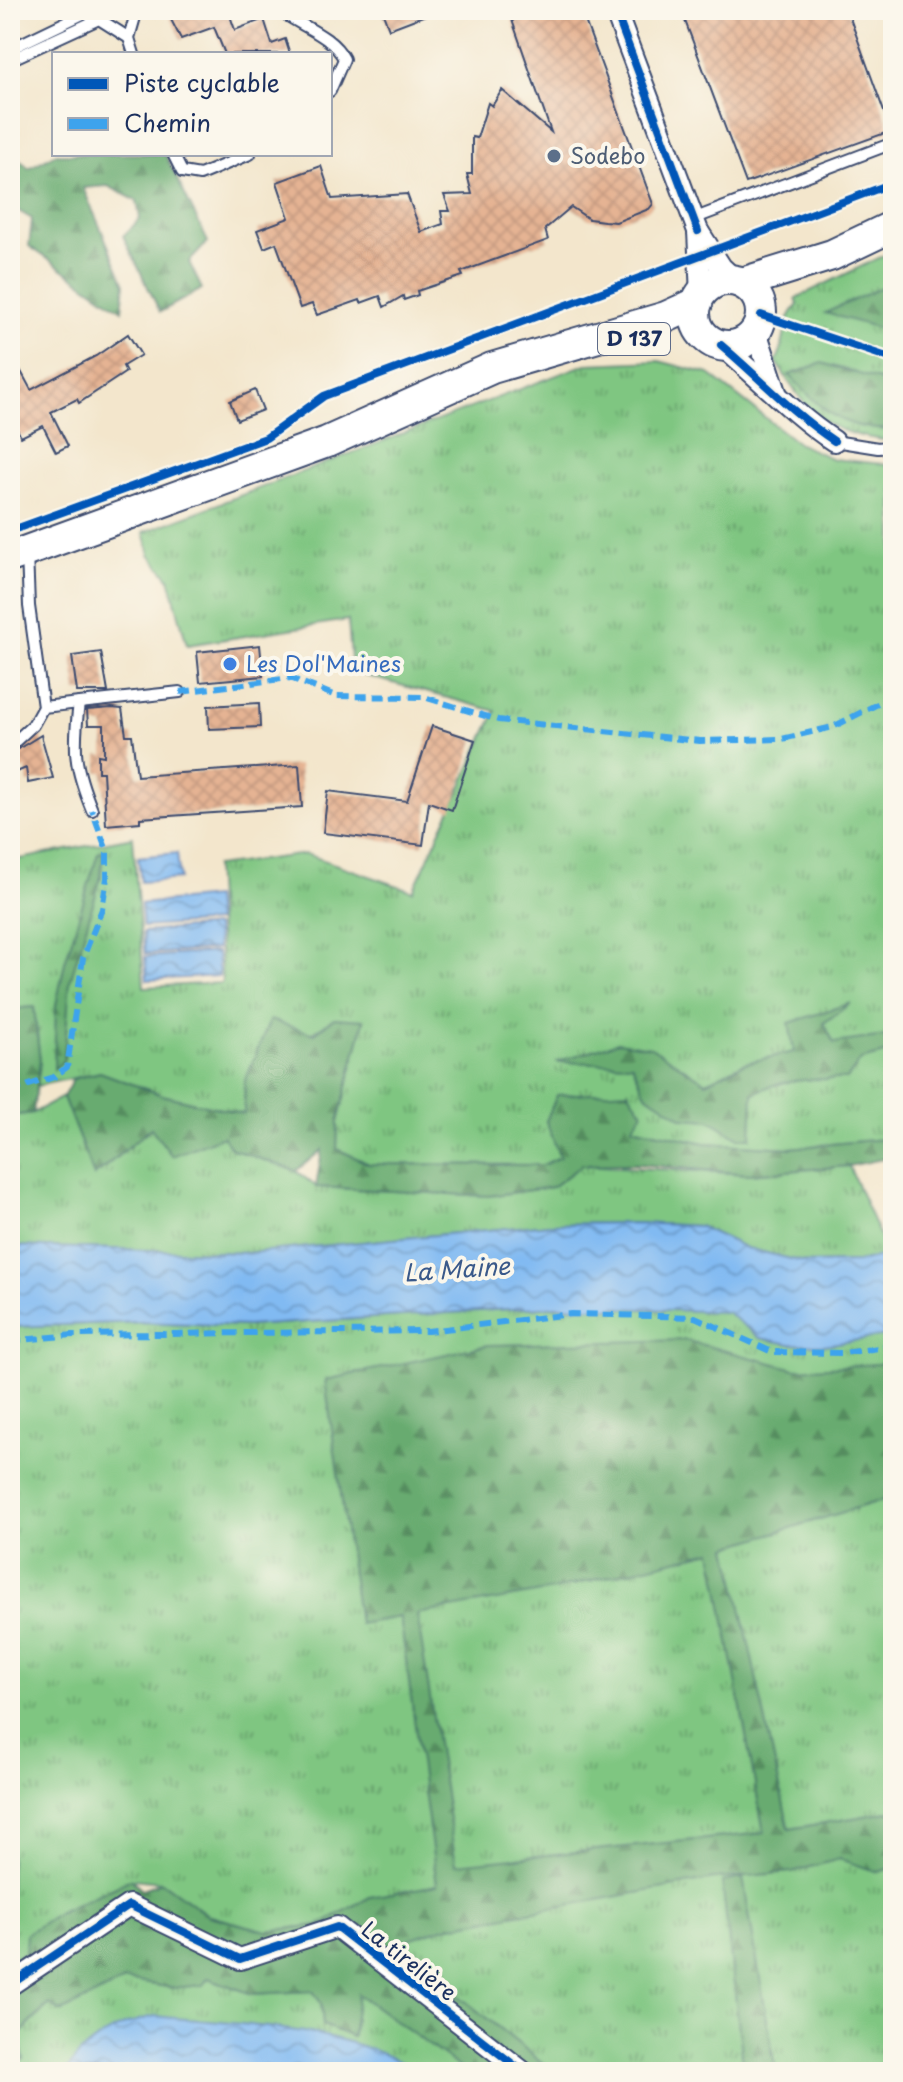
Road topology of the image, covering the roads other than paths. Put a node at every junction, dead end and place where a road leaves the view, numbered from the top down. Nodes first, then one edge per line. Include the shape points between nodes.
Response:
1 (91, 10) edge
2 (137, 10) edge
3 (279, 10) edge
4 (615, 10) edge
5 (129, 38) junction
6 (10, 49) edge
7 (133, 52) edge
8 (10, 60) edge
9 (332, 86) edge
10 (893, 143) edge
11 (174, 156) edge
12 (245, 156) edge
13 (695, 225) junction
14 (893, 226) edge
15 (832, 255) junction
16 (739, 282) junction
17 (699, 299) junction
18 (758, 323) junction
19 (713, 340) junction
20 (563, 344) junction
21 (776, 392) junction
22 (834, 441) joint
23 (893, 446) edge
24 (18, 554) edge
25 (180, 692) dead end
26 (79, 703) junction
27 (43, 707) junction
28 (10, 746) edge
29 (92, 810) dead end
30 (10, 1985) edge
31 (523, 2072) edge

1 - 6 lane
2 - 5 lane
3 - 9 lane via 336,44 344,59
4 - 13 street
5 - 7 lane
5 - 8 lane via 99,19
10 - 13 lane
11 - 12 lane via 182,172 200,175
13 - 16 street via 721,267
13 - 17 street
14 - 15 main road
15 - 16 main road
15 - 18 main road
16 - 17 main road via 716,282
16 - 18 main road via 756,296
17 - 19 main road via 696,320
17 - 20 main road, D 137 via 666,317
18 - 19 main road via 741,343
18 - 21 street
19 - 20 main road, D 137
19 - 21 street
20 - 24 main road, D 137 via 492,368 327,442
21 - 22 street via 801,419
22 - 23 lane
24 - 27 lane
25 - 26 lane
26 - 27 lane
26 - 29 lane via 73,749
27 - 28 lane
30 - 31 street, La tirelière via 129,1905 240,1959 337,1927

